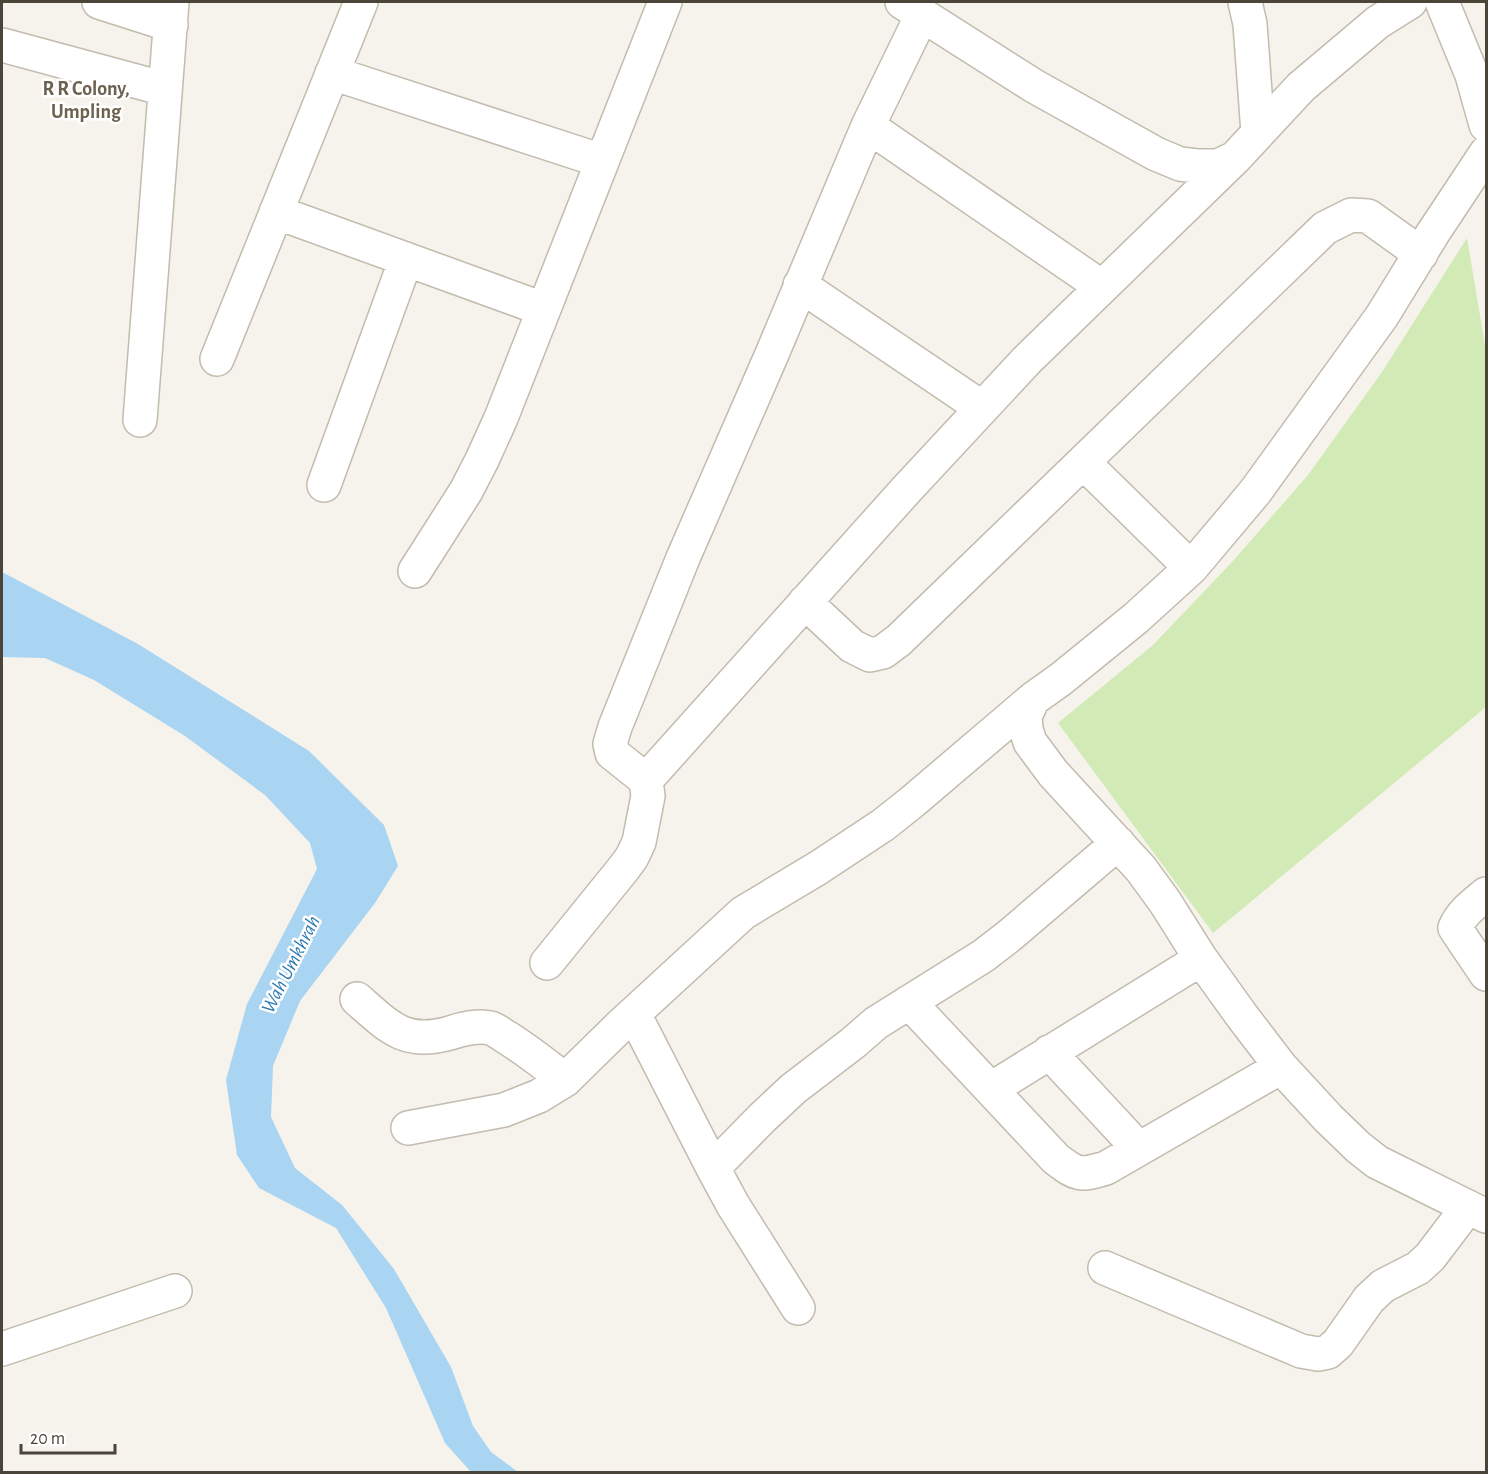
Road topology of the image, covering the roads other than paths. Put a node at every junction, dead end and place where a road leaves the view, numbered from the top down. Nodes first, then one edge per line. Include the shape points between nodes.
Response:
1 (99, 2) edge
2 (361, 2) edge
3 (665, 2) edge
4 (1245, 2) edge
5 (1410, 2) edge
6 (1442, 2) edge
7 (912, 8) edge
8 (171, 13) edge
9 (2, 45) edge
10 (332, 73) junction
11 (165, 88) junction
12 (1486, 125) edge
13 (868, 126) junction
14 (1258, 133) junction
15 (1486, 153) edge
16 (1235, 158) junction
17 (602, 161) junction
18 (276, 212) junction
19 (1420, 254) junction
20 (406, 259) junction
21 (801, 285) junction
22 (1101, 287) junction
23 (543, 309) junction
24 (217, 359) dead end
25 (982, 408) junction
26 (140, 420) dead end
27 (1083, 462) junction
28 (324, 484) dead end
29 (1191, 568) junction
30 (415, 571) dead end
31 (805, 602) junction
32 (1033, 699) junction
33 (646, 780) junction
34 (1118, 843) junction
35 (1486, 894) edge
36 (1201, 959) junction
37 (547, 963) dead end
38 (1486, 974) edge
39 (357, 999) dead end
40 (909, 1002) junction
41 (634, 1014) junction
42 (1049, 1052) junction
43 (1281, 1067) junction
44 (565, 1080) junction
45 (991, 1089) junction
46 (408, 1128) dead end
47 (1139, 1149) junction
48 (712, 1168) junction
49 (1477, 1211) edge
50 (1105, 1268) dead end
51 (175, 1291) dead end
52 (798, 1308) dead end
53 (2, 1349) edge

1 - 8 street
2 - 10 street
3 - 17 street
4 - 14 street
5 - 14 street via 1378,22 1301,87
6 - 12 street via 1472,75
7 - 13 street
7 - 16 street via 1034,86 1156,154 1197,166 1218,166
8 - 11 street
9 - 11 street
10 - 17 street
10 - 18 street
11 - 26 street
13 - 21 street
13 - 22 street
14 - 16 street
15 - 19 street
16 - 22 street
17 - 23 street
18 - 20 street
18 - 24 street
19 - 27 street via 1368,216 1350,215 1325,228
19 - 29 street via 1316,410 1255,492
20 - 23 street
20 - 28 street
21 - 25 street
21 - 33 street via 615,727 610,744 612,753
22 - 25 street
23 - 30 street via 482,460
25 - 31 street
27 - 29 street
27 - 31 street via 883,652 870,655 852,646
29 - 32 street via 1136,618
31 - 33 street
32 - 34 street via 1025,716 1030,742 1053,773
32 - 41 street via 883,825 743,913
33 - 37 street via 648,796 632,857
34 - 36 street via 1165,902
34 - 40 street via 983,956
35 - 38 street via 1466,910 1455,928
36 - 42 street
36 - 43 street
39 - 44 street via 388,1026 420,1038 465,1028 491,1028
40 - 45 street
40 - 48 street via 793,1089
41 - 44 street
41 - 48 street
42 - 45 street
42 - 47 street
43 - 47 street
43 - 49 street via 1328,1118 1377,1162
44 - 46 street via 504,1110
45 - 47 street via 1072,1171 1088,1174
48 - 52 street
49 - 50 street via 1418,1268 1383,1286 1338,1343 1328,1352 1318,1354 1301,1351
51 - 53 street

